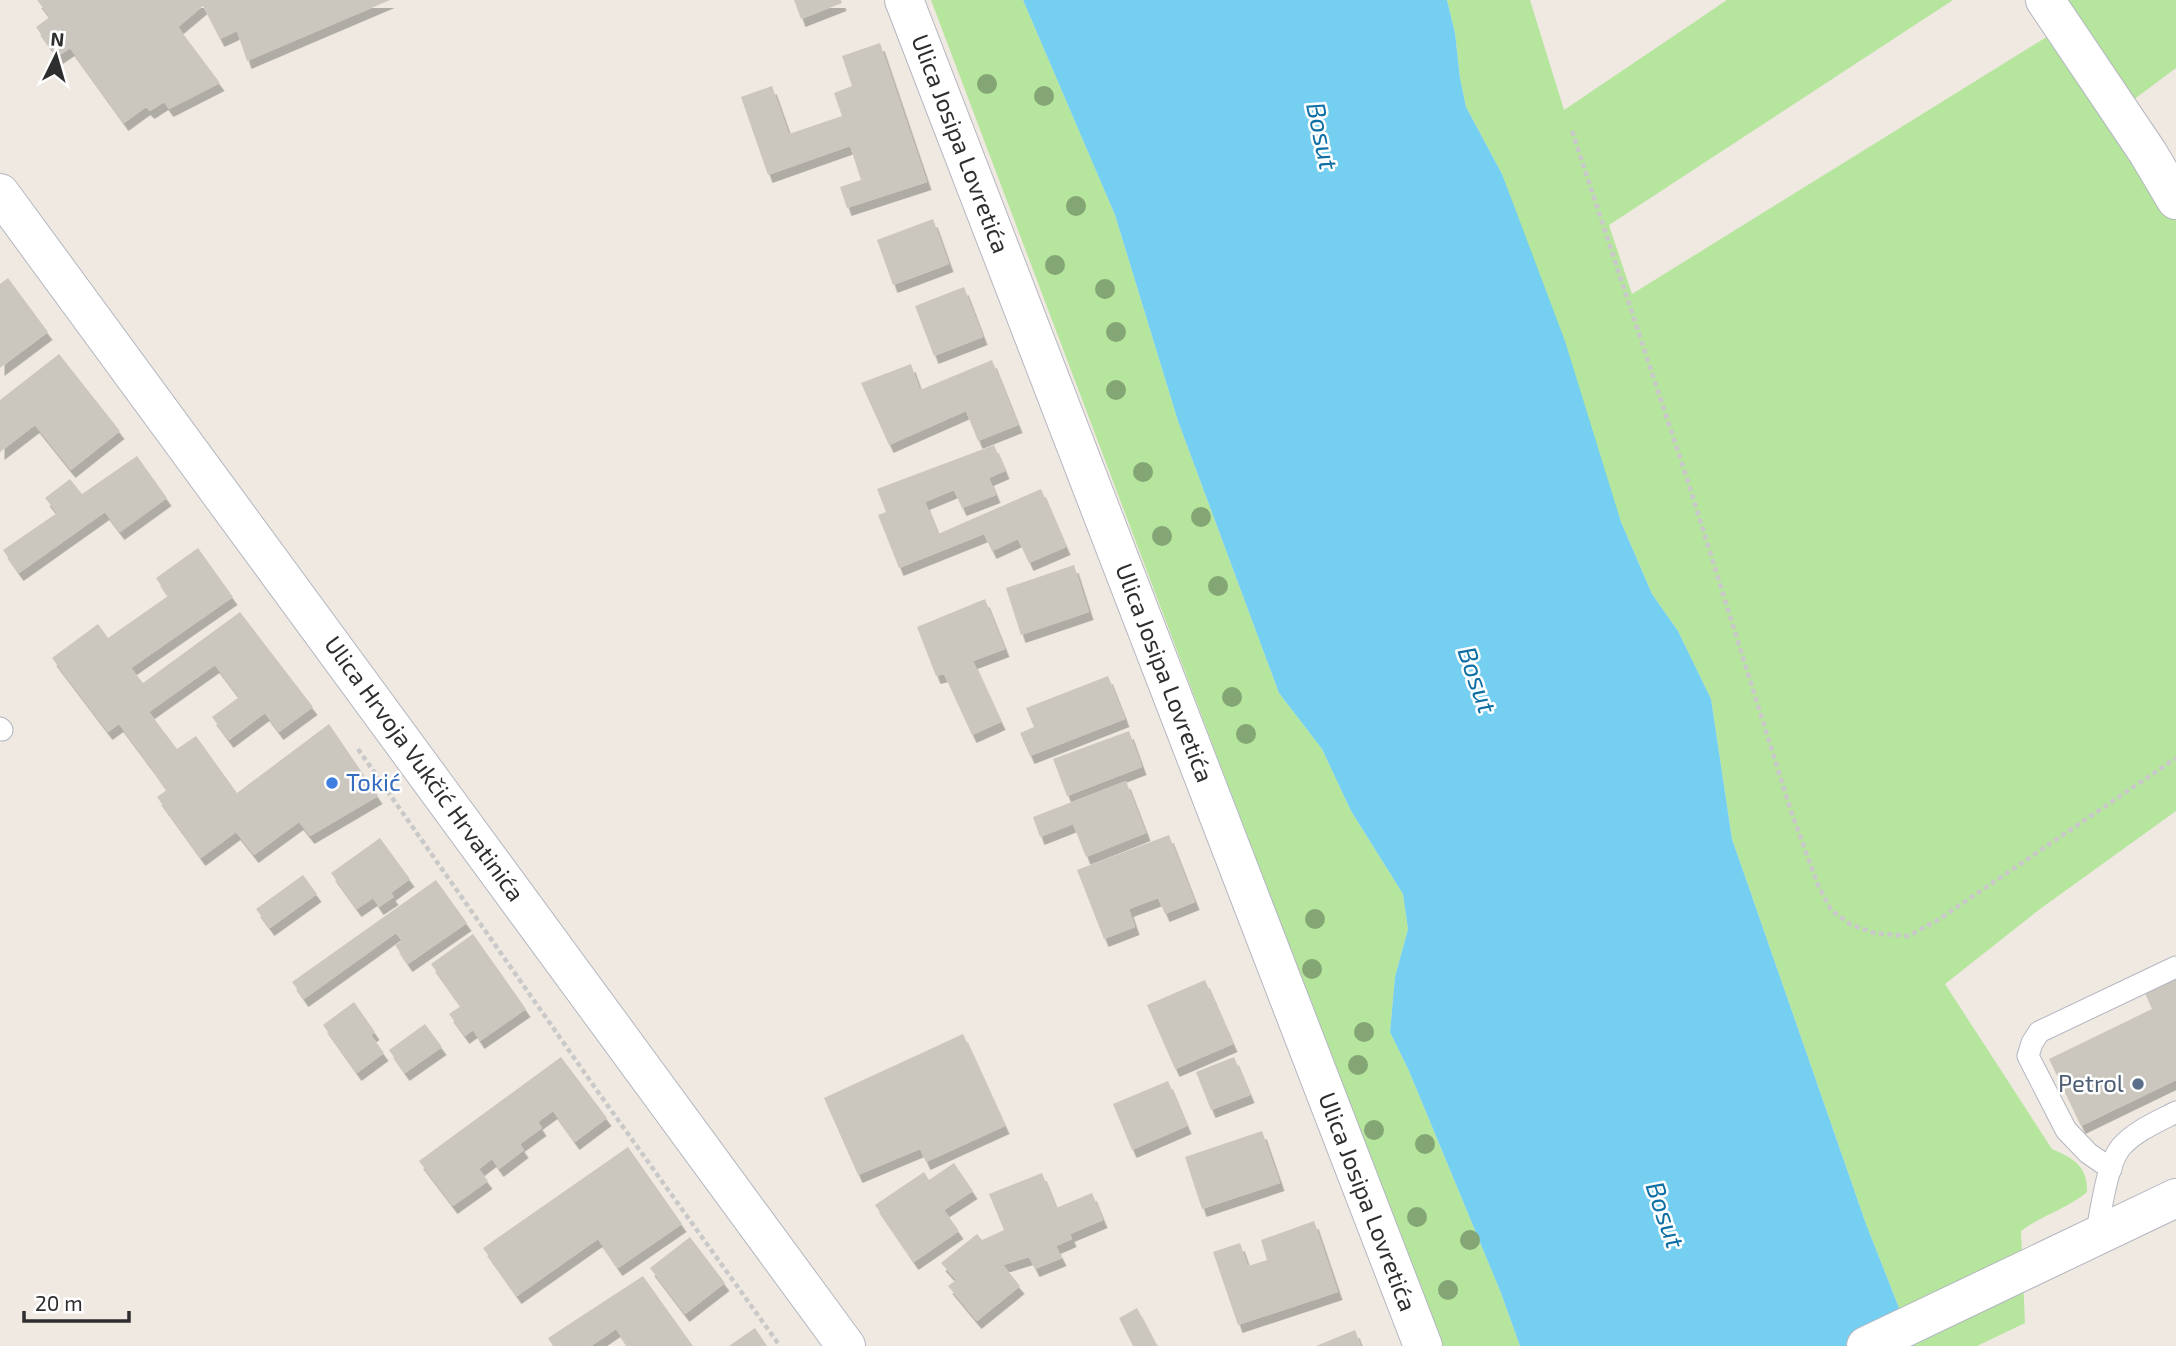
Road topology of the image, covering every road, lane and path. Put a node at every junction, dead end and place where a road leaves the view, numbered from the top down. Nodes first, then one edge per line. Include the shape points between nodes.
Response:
1 (904, 0) edge
2 (2045, 0) edge
3 (1572, 131) dead end
4 (0, 193) edge
5 (2176, 200) edge
6 (358, 748) dead end
7 (2176, 758) edge
8 (2176, 967) edge
9 (2176, 1112) edge
10 (2111, 1170) junction
11 (2176, 1198) edge
12 (2096, 1236) junction
13 (780, 1346) edge
14 (846, 1346) edge
15 (1423, 1346) edge
16 (1866, 1346) edge

1 - 15 main road, Ulica Josipa Lovretića
2 - 5 main road
3 - 7 path via 1791,811 1831,910 1874,933 1908,936
4 - 14 main road, Ulica Hrvoja Vukčić Hrvatinića
6 - 13 path
8 - 10 lane via 2039,1032 2032,1042 2028,1056 2066,1130
9 - 10 lane via 2119,1149
10 - 12 lane
11 - 12 main road
12 - 16 main road

